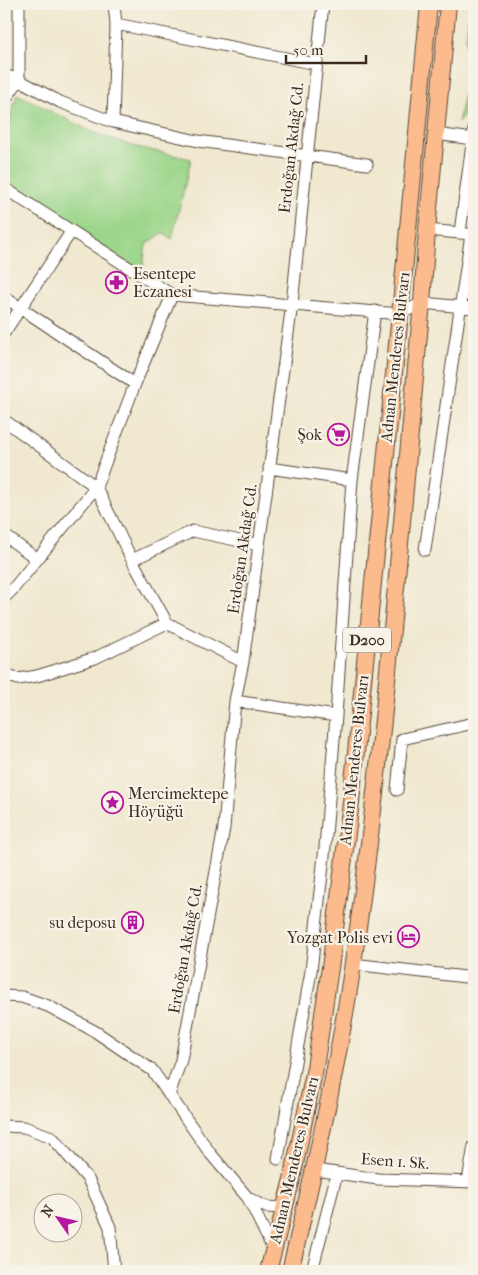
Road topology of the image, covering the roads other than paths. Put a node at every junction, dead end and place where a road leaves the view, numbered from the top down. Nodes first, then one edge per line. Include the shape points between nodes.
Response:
1 (19, 4) edge
2 (114, 4) edge
3 (322, 4) edge
4 (429, 4) edge
5 (448, 4) edge
6 (116, 24) junction
7 (316, 64) junction
8 (4, 74) edge
9 (18, 80) junction
10 (4, 101) edge
11 (113, 122) junction
12 (436, 134) junction
13 (474, 134) edge
14 (307, 155) junction
15 (367, 164) dead end
16 (4, 188) edge
17 (427, 230) junction
18 (71, 232) junction
19 (460, 232) junction
20 (172, 295) junction
21 (4, 297) edge
22 (292, 304) junction
23 (422, 304) junction
24 (460, 306) junction
25 (20, 308) junction
26 (474, 308) edge
27 (375, 311) junction
28 (400, 314) junction
29 (4, 333) edge
30 (135, 384) junction
31 (4, 420) edge
32 (269, 468) junction
33 (352, 480) junction
34 (96, 487) junction
35 (4, 535) edge
36 (259, 545) junction
37 (425, 550) dead end
38 (37, 559) junction
39 (132, 560) junction
40 (4, 598) edge
41 (167, 624) junction
42 (243, 662) junction
43 (4, 675) edge
44 (235, 701) junction
45 (336, 716) junction
46 (474, 723) edge
47 (397, 790) dead end
48 (325, 847) junction
49 (345, 850) junction
50 (353, 964) junction
51 (474, 978) edge
52 (4, 996) edge
53 (169, 1095) junction
54 (4, 1126) edge
55 (474, 1146) edge
56 (278, 1159) dead end
57 (315, 1170) junction
58 (337, 1173) junction
59 (471, 1182) edge
60 (248, 1198) junction
61 (284, 1208) junction
62 (273, 1249) junction
63 (114, 1271) edge
64 (268, 1271) edge
65 (290, 1271) edge
66 (312, 1271) edge

1 - 9 street
2 - 6 street
3 - 7 street, Erdoğan Akdağ Cd.
4 - 28 highway, Adnan Menderes Bulvarı / D200
5 - 12 highway, Adnan Menderes Bulvarı / D200
6 - 7 street
6 - 11 street
7 - 14 street, Erdoğan Akdağ Cd.
8 - 9 street
9 - 10 street
9 - 11 street via 60,102
11 - 14 street via 198,141
12 - 13 street
12 - 17 highway, Adnan Menderes Bulvarı / D200
13 - 19 street
14 - 15 street
14 - 22 street, Erdoğan Akdağ Cd.
16 - 18 street
17 - 19 street
17 - 23 highway, Adnan Menderes Bulvarı / D200
18 - 20 street
18 - 25 street
19 - 24 street via 471,234
20 - 22 street
20 - 30 street
21 - 25 street
22 - 27 street
22 - 32 street, Erdoğan Akdağ Cd.
23 - 24 street
23 - 28 street
23 - 50 highway, Adnan Menderes Bulvarı / D200 via 377,770
24 - 26 street
24 - 37 street
25 - 29 street
25 - 30 street
27 - 28 street
27 - 33 street
28 - 49 highway, Adnan Menderes Bulvarı / D200
30 - 34 street
31 - 34 street
32 - 33 street
32 - 36 street, Erdoğan Akdağ Cd.
33 - 45 street
34 - 38 street
34 - 39 street
35 - 38 street
36 - 39 street via 193,531
36 - 42 street, Erdoğan Akdağ Cd.
38 - 40 street
39 - 41 street
41 - 42 street
41 - 43 street via 95,658 37,676 18,679
42 - 44 street, Erdoğan Akdağ Cd.
44 - 45 street
44 - 53 street, Erdoğan Akdağ Cd. via 224,828 181,1060
45 - 48 street
46 - 47 street via 402,739
48 - 49 street
48 - 56 street via 312,971
49 - 61 highway, Adnan Menderes Bulvarı / D200 via 315,1068
50 - 51 street
50 - 57 highway, Adnan Menderes Bulvarı / D200
52 - 53 street via 22,997 48,1006 96,1032 152,1070
53 - 60 street via 210,1153
54 - 63 street via 24,1127 52,1137 88,1179 110,1227
55 - 59 street
57 - 58 street, Esen 1. Sk.
57 - 65 highway, Adnan Menderes Bulvarı / D200
58 - 59 street, Esen 1. Sk. via 378,1179
58 - 66 street
60 - 61 street via 266,1207
60 - 62 street
61 - 62 highway, Adnan Menderes Bulvarı / D200
62 - 64 highway, Adnan Menderes Bulvarı / D200

